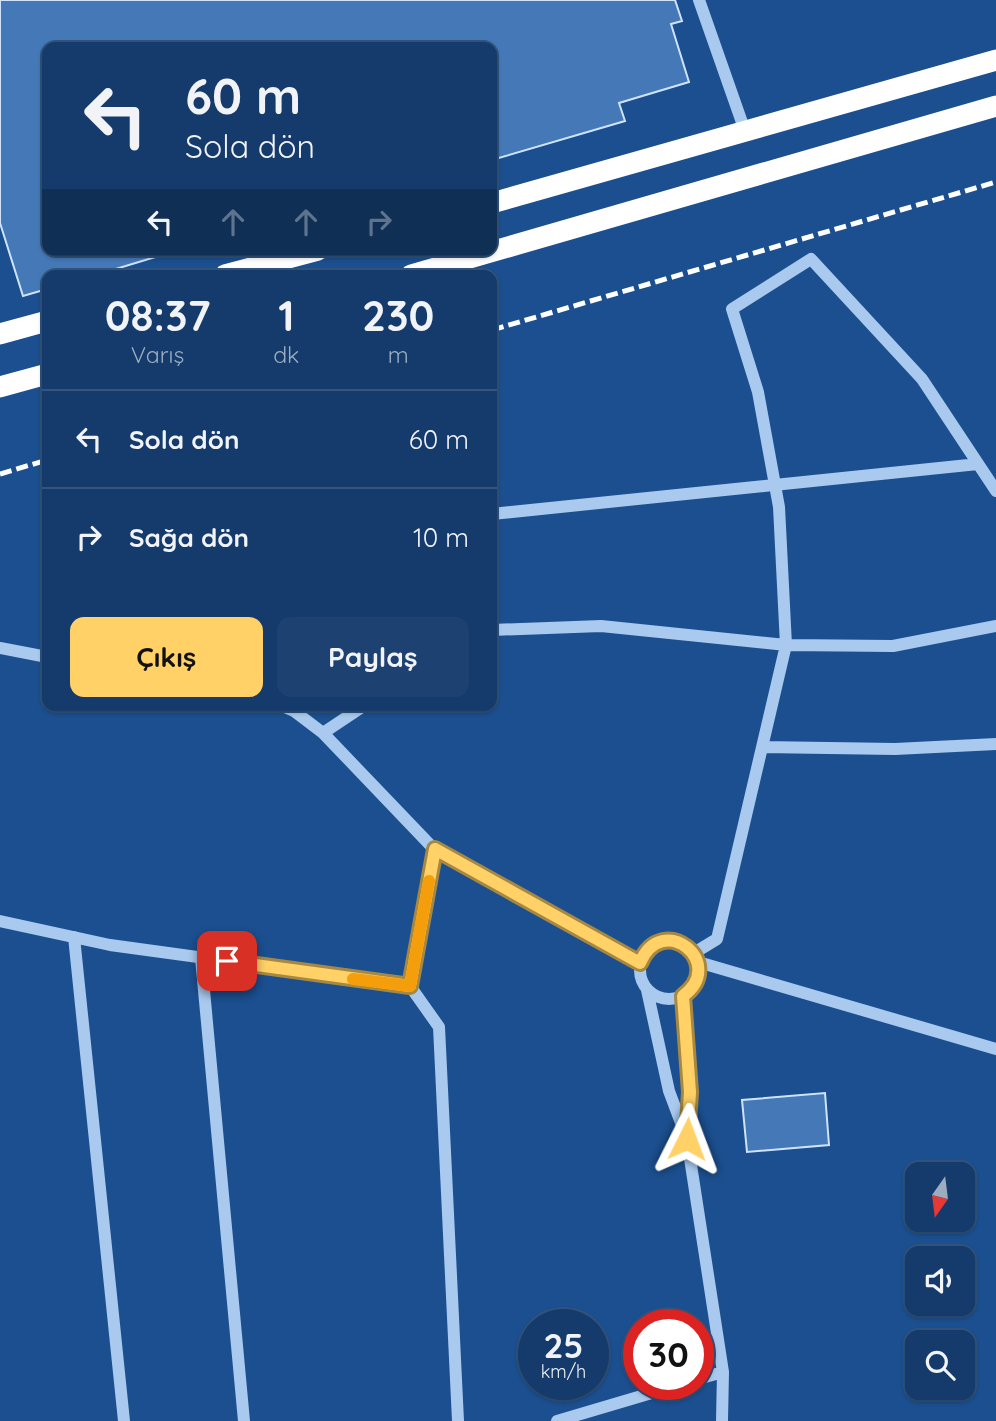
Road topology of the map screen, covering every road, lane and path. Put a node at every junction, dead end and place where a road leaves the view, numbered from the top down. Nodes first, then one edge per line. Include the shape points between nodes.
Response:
1 (699, 0) edge
2 (996, 60) edge
3 (996, 106) edge
4 (745, 131) junction
5 (497, 201) edge
6 (497, 250) edge
7 (296, 256) edge
8 (477, 256) edge
9 (244, 270) edge
10 (428, 270) edge
11 (42, 322) edge
12 (0, 334) edge
13 (42, 375) edge
14 (0, 387) edge
15 (978, 464) junction
16 (775, 485) junction
17 (996, 491) edge
18 (497, 513) edge
19 (996, 626) edge
20 (497, 630) edge
21 (786, 645) junction
22 (0, 648) edge
23 (42, 656) edge
24 (292, 711) edge
25 (356, 711) edge
26 (323, 733) junction
27 (996, 744) edge
28 (762, 747) junction
29 (435, 849) junction
30 (0, 921) edge
31 (74, 937) junction
32 (201, 958) junction
33 (696, 958) junction
34 (640, 963) junction
35 (410, 986) junction
36 (647, 990) junction
37 (683, 996) junction
38 (996, 1049) edge
39 (687, 1139) junction
40 (723, 1372) junction
41 (714, 1375) edge
42 (628, 1400) edge
43 (124, 1421) edge
44 (244, 1421) edge
45 (457, 1421) edge
46 (557, 1421) edge
47 (722, 1421) edge

1 - 4 street
2 - 4 highway
3 - 6 highway
4 - 5 highway
7 - 9 highway
8 - 10 highway
11 - 12 highway
13 - 14 highway
15 - 16 street
15 - 16 street via 922,379 811,259 732,309 758,392
15 - 17 street
16 - 18 street
16 - 21 street
19 - 21 street via 893,646
20 - 21 street via 601,626
21 - 28 street
22 - 23 street
24 - 26 street
25 - 26 street
26 - 29 street
27 - 28 street via 895,749
28 - 33 street via 717,939
29 - 34 street
29 - 35 street
30 - 31 street
31 - 32 street
31 - 43 street
32 - 35 street
32 - 44 street
33 - 34 street via 678,942 659,942
33 - 37 street via 696,982
33 - 38 street
34 - 36 street
35 - 45 street via 439,1027
36 - 37 street via 664,999
36 - 39 street via 669,1091
37 - 39 street via 690,1092
39 - 40 street
40 - 41 street
40 - 47 street
42 - 46 street

